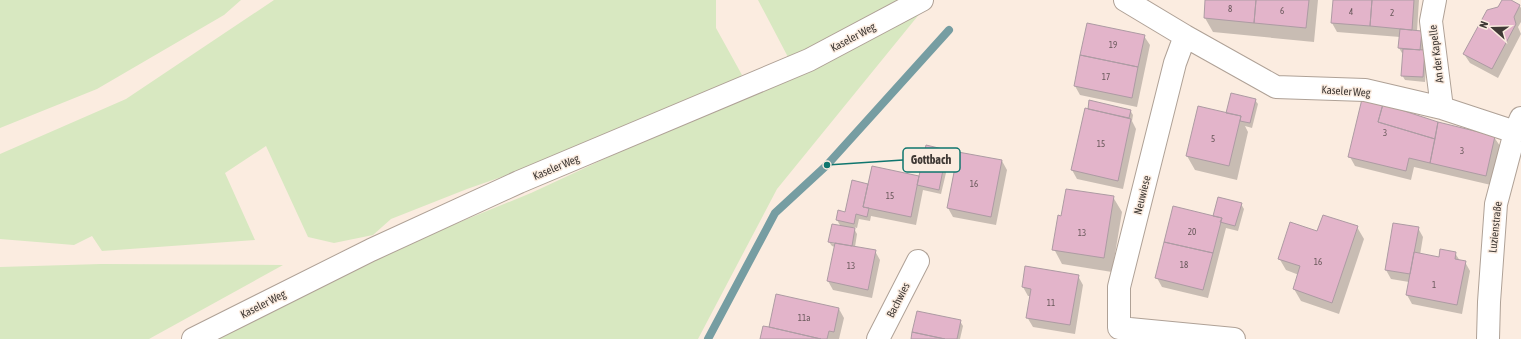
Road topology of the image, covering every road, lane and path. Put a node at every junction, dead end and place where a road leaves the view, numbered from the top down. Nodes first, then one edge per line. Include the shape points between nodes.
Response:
1 (922, 0) edge
2 (1125, 0) edge
3 (1435, 0) edge
4 (1185, 36) junction
5 (1442, 108) junction
6 (1518, 125) edge
7 (918, 261) dead end
8 (1119, 334) edge
9 (193, 339) edge
10 (878, 339) edge
11 (1234, 339) edge
12 (1488, 339) edge

1 - 9 street, Kaseler Weg via 809,60 519,182 371,250
2 - 4 street, Kaseler Weg
3 - 5 street, An der Kapelle via 1431,21
4 - 5 street, Kaseler Weg via 1276,87 1365,90
4 - 8 street, Neuwiese via 1175,63 1119,288
5 - 6 street, Kaseler Weg
6 - 12 street, Luzienstraße via 1496,204 1488,302
7 - 10 street, Bachwies
8 - 11 street, Neuwiese

